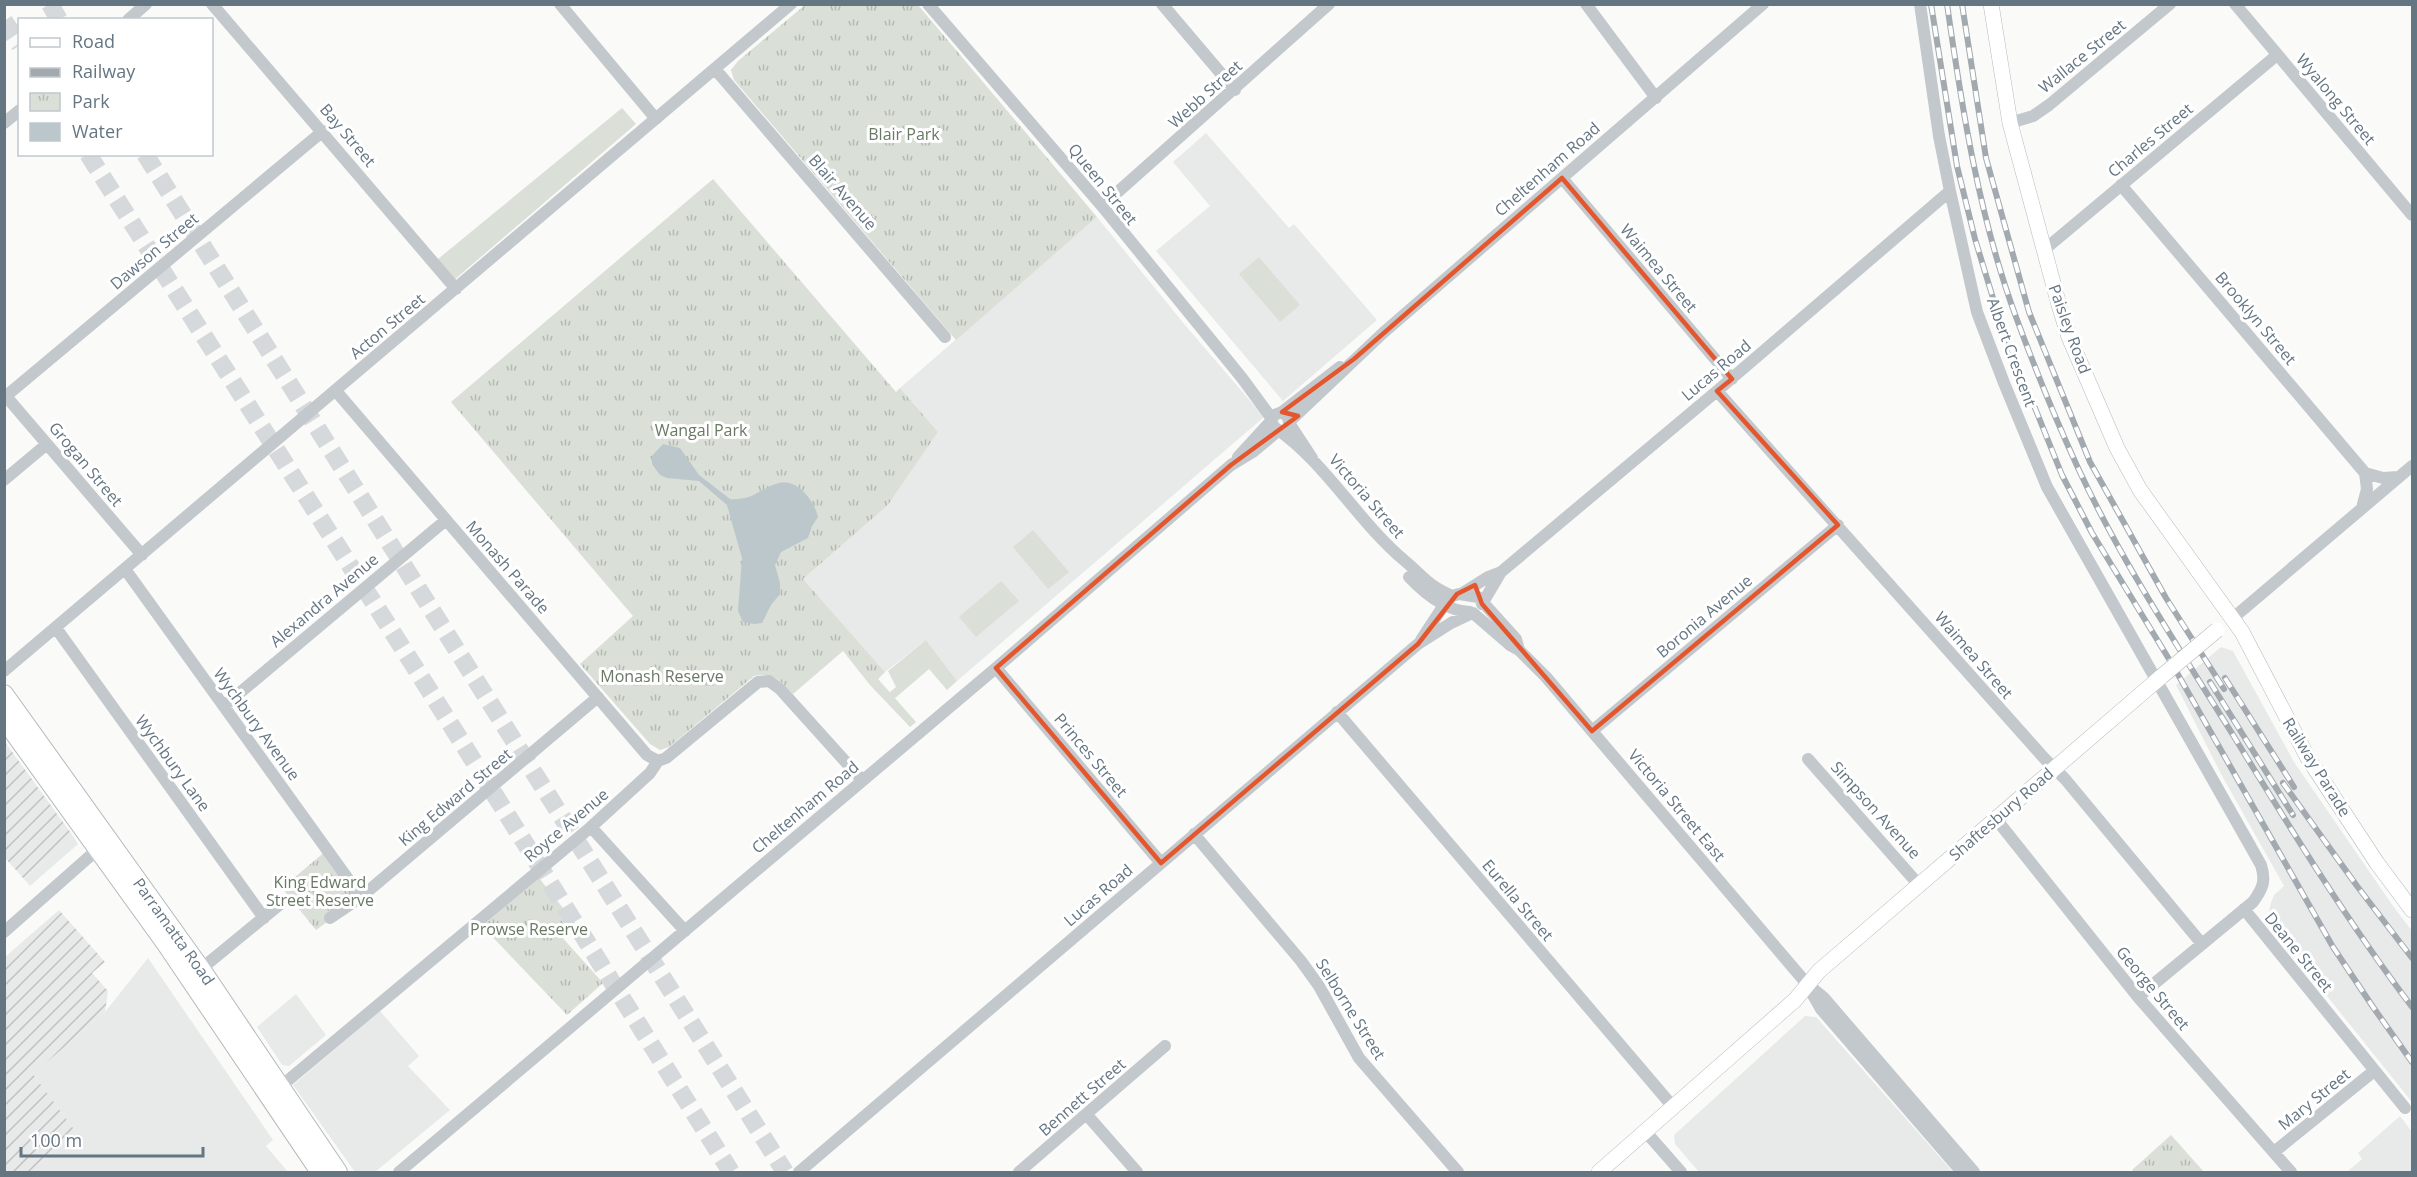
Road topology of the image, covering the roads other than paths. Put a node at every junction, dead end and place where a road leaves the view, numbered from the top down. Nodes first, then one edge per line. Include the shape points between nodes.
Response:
1 (146, 4) edge
2 (212, 4) edge
3 (560, 4) edge
4 (791, 4) edge
5 (928, 4) edge
6 (1162, 4) edge
7 (1329, 4) edge
8 (1586, 4) edge
9 (1763, 4) edge
10 (1920, 4) edge
11 (1991, 4) edge
12 (2170, 4) edge
13 (2235, 4) edge
14 (130, 18) edge
15 (2277, 55) junction
16 (715, 69) junction
17 (1235, 90) junction
18 (1656, 98) junction
19 (18, 112) edge
20 (656, 119) junction
21 (4, 123) edge
22 (2010, 123) junction
23 (323, 131) junction
24 (1562, 178) junction
25 (2121, 185) junction
26 (1950, 191) junction
27 (1102, 206) junction
28 (2412, 215) edge
29 (2044, 250) junction
30 (456, 289) junction
31 (945, 337) dead end
32 (1732, 379) junction
33 (336, 391) junction
34 (1717, 392) junction
35 (5, 395) edge
36 (1280, 421) junction
37 (47, 444) junction
38 (2412, 466) edge
39 (2365, 473) junction
40 (2398, 477) junction
41 (4, 480) edge
42 (2362, 508) junction
43 (446, 520) junction
44 (1838, 525) junction
45 (142, 555) junction
46 (125, 569) junction
47 (1502, 572) junction
48 (1452, 600) junction
49 (1477, 608) junction
50 (2233, 618) junction
51 (56, 627) junction
52 (1418, 644) junction
53 (996, 668) junction
54 (4, 671) edge
55 (2160, 678) junction
56 (4, 694) edge
57 (598, 697) junction
58 (224, 706) junction
59 (1337, 712) junction
60 (4, 719) edge
61 (1592, 731) junction
62 (1808, 759) dead end
63 (658, 761) junction
64 (2054, 768) junction
65 (862, 780) junction
66 (1995, 819) junction
67 (591, 827) junction
68 (1194, 834) junction
69 (98, 849) junction
70 (1161, 863) junction
71 (1919, 885) junction
72 (361, 897) junction
73 (285, 900) dead end
74 (2244, 909) junction
75 (2412, 910) edge
76 (264, 918) junction
77 (330, 918) dead end
78 (685, 931) junction
79 (4, 932) edge
80 (2202, 944) junction
81 (201, 969) junction
82 (1807, 984) junction
83 (2138, 997) junction
84 (1165, 1046) dead end
85 (2374, 1071) junction
86 (280, 1087) junction
87 (1674, 1108) junction
88 (2405, 1108) dead end
89 (1087, 1115) junction
90 (1645, 1131) junction
91 (2274, 1152) junction
92 (807, 1170) edge
93 (320, 1173) edge
94 (338, 1173) edge
95 (399, 1173) edge
96 (1019, 1173) edge
97 (1137, 1173) edge
98 (1458, 1173) edge
99 (1599, 1173) edge
100 (1681, 1173) edge
101 (1962, 1173) edge
102 (1974, 1173) edge
103 (2291, 1173) edge

1 - 14 street
2 - 23 street, Bay Street
3 - 20 street
4 - 16 street, Acton Street
5 - 27 street, Queen Street
6 - 17 street
7 - 17 street, Webb Street
8 - 18 street
9 - 18 street, Cheltenham Road
10 - 26 street, Albert Crescent
11 - 22 main road, Paisley Road
12 - 22 street, Wallace Street via 2049,105 2033,116
13 - 15 street, Wyalong Street
15 - 25 street, Charles Street
15 - 28 street, Wyalong Street
16 - 20 street, Acton Street
16 - 31 street, Blair Avenue
17 - 27 street, Webb Street
18 - 24 street, Cheltenham Road
19 - 21 street
20 - 30 street, Acton Street
22 - 29 main road, Paisley Road
23 - 30 street, Bay Street
23 - 35 street, Dawson Street
24 - 32 street, Waimea Street
24 - 36 street, Cheltenham Road via 1354,359 1336,380
25 - 29 street, Charles Street
25 - 39 street, Brooklyn Street
26 - 32 street, Lucas Road
26 - 55 street, Albert Crescent via 1977,312 2043,477 2080,549
27 - 36 street, Queen Street
29 - 50 main road, Paisley Road via 2070,337 2117,448 2140,490
30 - 33 street, Acton Street
32 - 34 street, Lucas Road
33 - 43 street, Monash Parade
33 - 45 street, Acton Street
34 - 44 street, Waimea Street
34 - 47 street, Lucas Road
35 - 37 street, Grogan Street
36 - 48 street, Victoria Street via 1397,556
36 - 53 street, Cheltenham Road
37 - 41 street
37 - 45 street, Grogan Street
38 - 40 street, Shaftesbury Road
39 - 40 street
39 - 42 street via 2367,489
40 - 42 street, Shaftesbury Road
42 - 50 street, Shaftesbury Road
43 - 57 street, Monash Parade
43 - 58 street, Alexandra Avenue
44 - 61 street, Boronia Avenue
44 - 64 street, Waimea Street
45 - 46 street, Acton Street
46 - 51 street, Acton Street
46 - 58 street, Wychbury Avenue
47 - 48 street, Lucas Road
47 - 49 street, Lucas Road
48 - 49 street via 1458,612
48 - 49 street via 1477,597
48 - 52 street, Lucas Road
49 - 52 street, Lucas Road
49 - 61 street, Victoria Street East via 1546,677
50 - 55 main road, Shaftesbury Road, bridge
50 - 75 main road, Railway Parade via 2308,758
51 - 54 street, Acton Street
51 - 76 street, Wychbury Lane
52 - 59 street, Lucas Road
53 - 65 street, Cheltenham Road
53 - 70 street, Princes Street
55 - 64 main road, Shaftesbury Road
55 - 74 street, Deane Street via 2265,877 2253,902
56 - 81 highway, Parramatta Road
57 - 63 street, Monash Parade via 647,755
57 - 72 street, King Edward Street
58 - 72 street, Wychbury Avenue
59 - 68 street, Lucas Road
59 - 87 street, Eurella Street
60 - 69 highway, Parramatta Road
61 - 82 street, Victoria Street East
62 - 71 street, Simpson Avenue
63 - 65 street, Royce Avenue via 752,685 769,681
63 - 67 street, Royce Avenue
64 - 66 main road, Shaftesbury Road
64 - 80 street, Waimea Street
65 - 78 street, Cheltenham Road
66 - 71 main road, Shaftesbury Road
66 - 83 street, George Street
67 - 78 street
67 - 86 street, Royce Avenue
68 - 70 street, Lucas Road
68 - 98 street, Selborne Street via 1301,961 1359,1058
69 - 79 street
69 - 93 highway, Parramatta Road
70 - 92 street, Lucas Road
71 - 82 main road, Shaftesbury Road
72 - 77 street, King Edward Street
73 - 76 street
74 - 80 street
74 - 85 street, Deane Street
76 - 81 street
78 - 95 street, Cheltenham Road
80 - 83 street
81 - 86 highway, Parramatta Road
82 - 87 main road, Shaftesbury Road via 1795,1000
82 - 101 street, Victoria Street East via 1821,1010
82 - 102 street, Victoria Street East via 1824,998
83 - 91 street, George Street
84 - 89 street, Bennett Street
85 - 88 street, Deane Street
85 - 91 street, Mary Street
86 - 94 highway, Parramatta Road
87 - 90 main road, Shaftesbury Road
89 - 96 street, Bennett Street
89 - 97 street
90 - 99 main road, Shaftesbury Road
90 - 100 street
91 - 103 street, George Street

